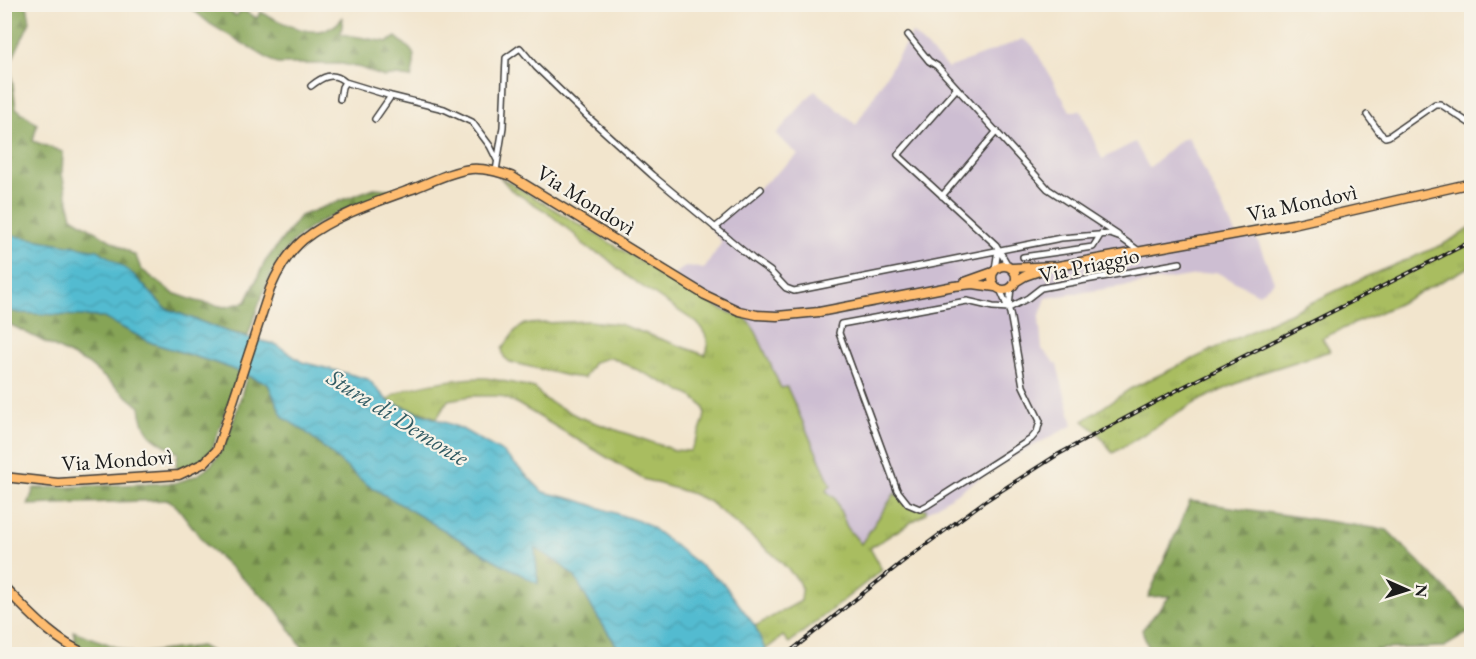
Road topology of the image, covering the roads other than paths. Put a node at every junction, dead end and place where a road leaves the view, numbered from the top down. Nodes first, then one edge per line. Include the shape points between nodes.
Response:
1 (908, 35) dead end
2 (345, 82) junction
3 (311, 86) dead end
4 (957, 88) junction
5 (391, 96) junction
6 (340, 99) dead end
7 (1367, 115) dead end
8 (375, 119) dead end
9 (1472, 125) edge
10 (997, 131) junction
11 (498, 161) junction
12 (496, 171) junction
13 (1472, 183) edge
14 (761, 189) dead end
15 (942, 196) junction
16 (715, 228) junction
17 (1101, 234) junction
18 (1121, 237) junction
19 (998, 250) junction
20 (1139, 251) junction
21 (1023, 257) dead end
22 (1180, 263) dead end
23 (1058, 266) junction
24 (1010, 268) junction
25 (994, 271) junction
26 (1013, 284) junction
27 (954, 286) junction
28 (998, 288) junction
29 (1009, 308) junction
30 (4, 477) edge
31 (4, 587) edge
32 (86, 654) edge

1 - 4 street
2 - 3 street via 332,75 321,77
2 - 5 street
2 - 6 street
4 - 10 street
4 - 15 street via 898,156
5 - 8 street
5 - 11 street via 434,106 472,122
7 - 9 street via 1385,137 1435,104
10 - 15 street
10 - 18 street via 1048,189
11 - 12 street
11 - 16 street via 506,58 520,48 588,117
12 - 27 main road, Via Mondovì via 525,183 705,295 739,311 798,316
12 - 30 main road, Via Mondovì via 473,169 448,175 329,223 303,241 281,266 270,289 217,450 204,463 179,475 58,483
13 - 20 main road, Via Mondovì via 1303,222
14 - 16 street
15 - 19 street
16 - 19 street via 794,291
17 - 18 street
17 - 19 street
17 - 21 street via 1093,247
18 - 20 street
19 - 24 street
19 - 25 street
20 - 23 main road, Via Mondovì
22 - 29 street, Via Priaggio via 1041,288
23 - 24 main road, Via Mondovì
23 - 26 main road, Via Mondovì
24 - 25 main road via 1002,266
24 - 26 main road via 1015,274
25 - 27 main road, Via Mondovì
25 - 28 main road via 992,280
26 - 28 main road via 1006,290
26 - 29 street
27 - 28 main road, Via Mondovì
28 - 29 street
29 - 29 street via 967,301 839,327 897,490 908,504 920,509 928,505 1037,432 1040,421 1023,386
31 - 32 main road via 50,633

